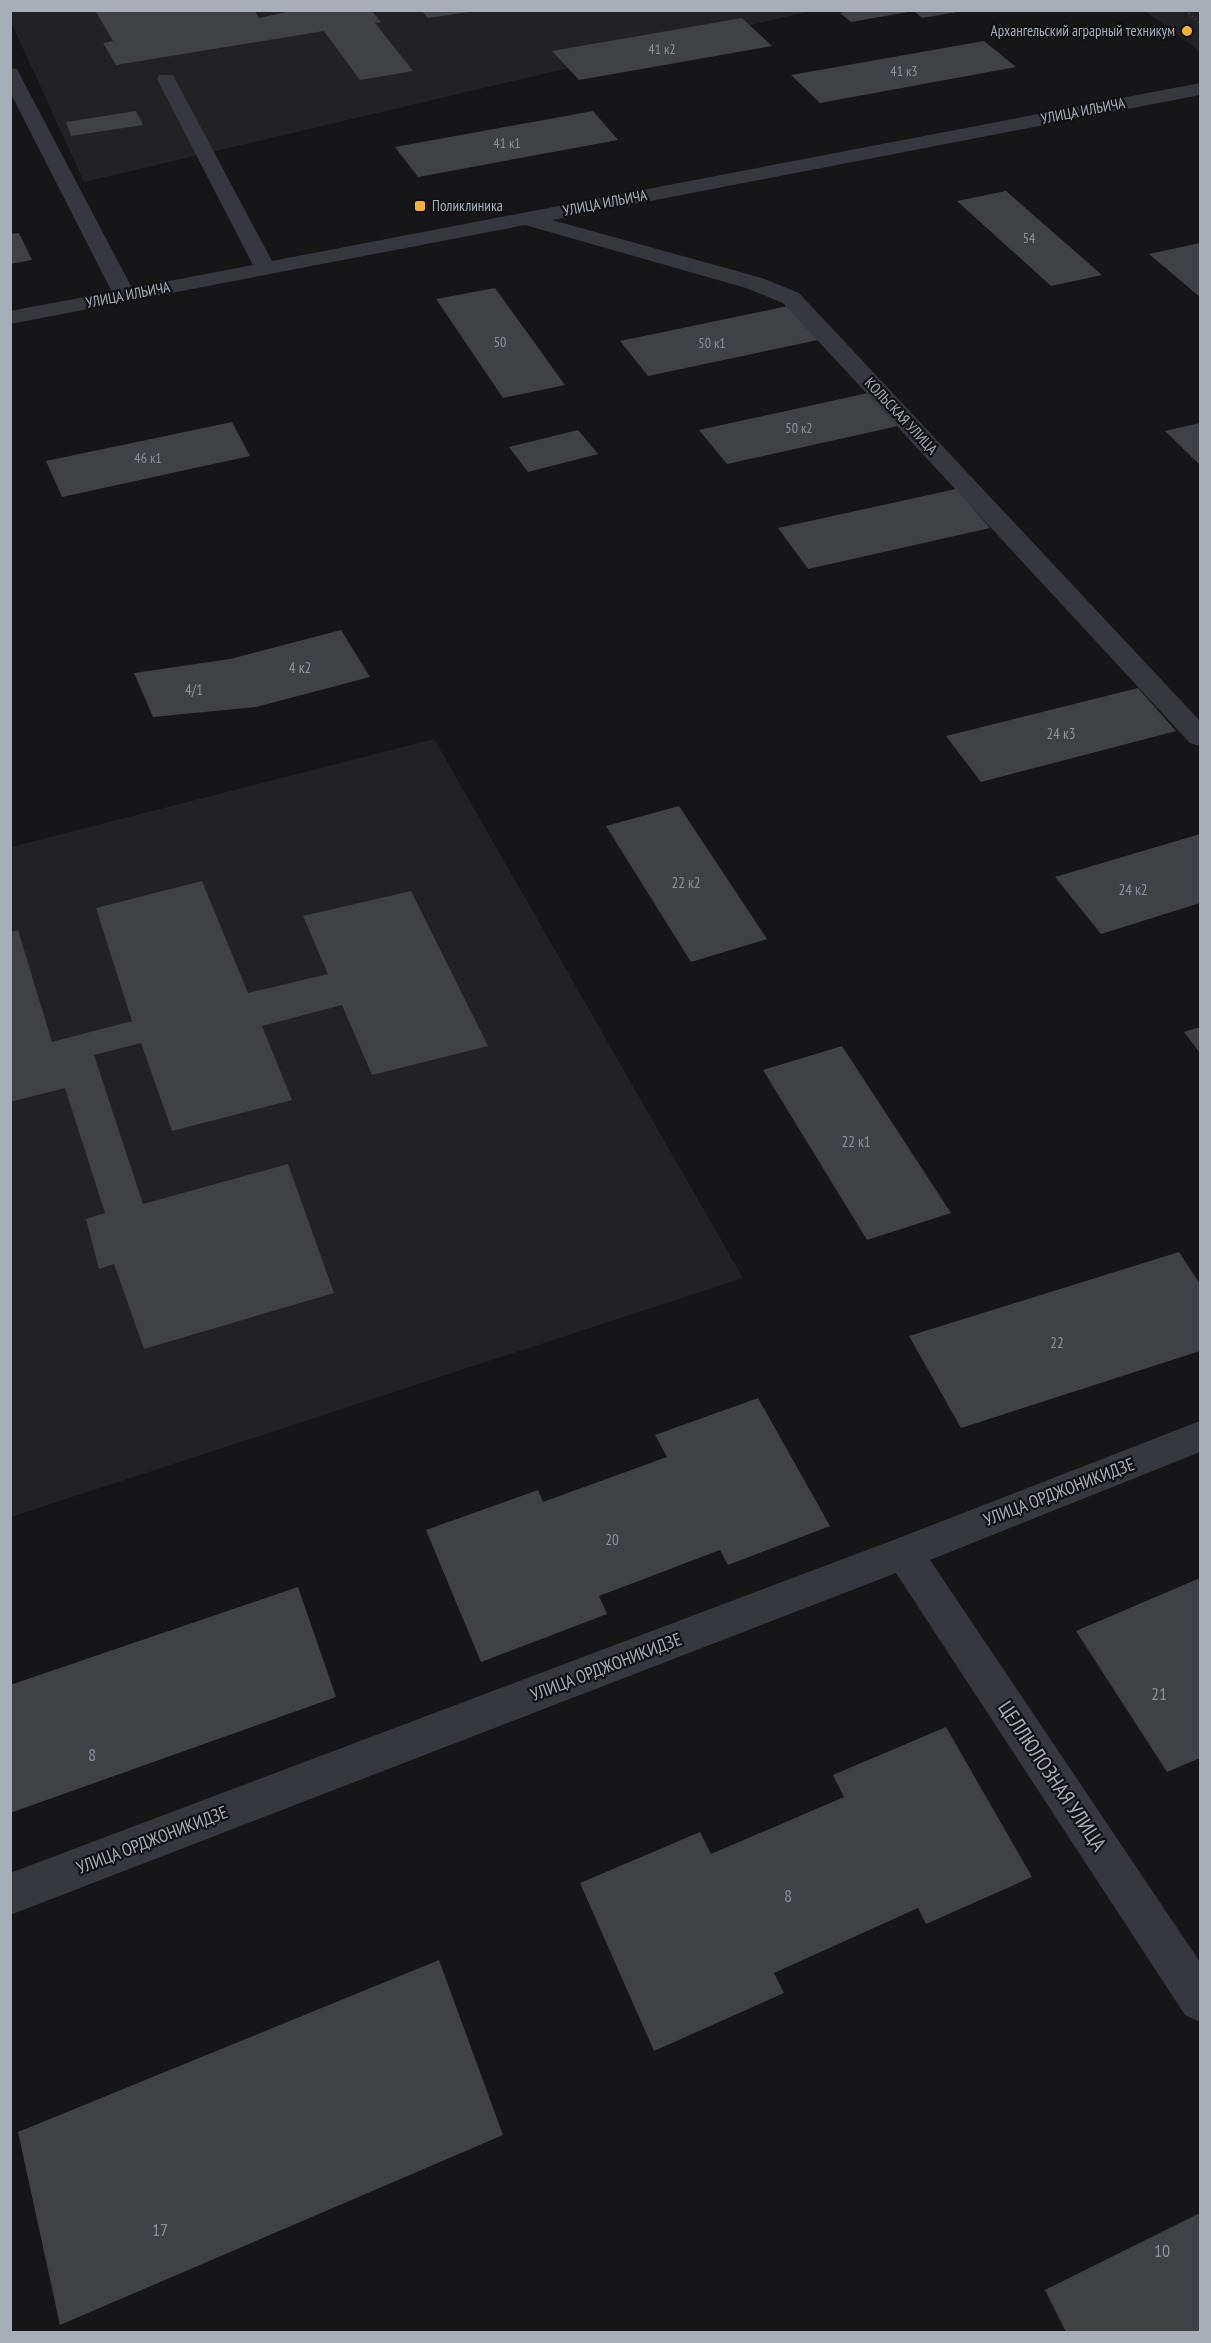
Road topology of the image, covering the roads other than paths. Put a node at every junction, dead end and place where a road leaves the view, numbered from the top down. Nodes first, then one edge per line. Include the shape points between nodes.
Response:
1 (10, 73) edge
2 (166, 79) dead end
3 (1200, 89) edge
4 (19, 108) edge
5 (525, 219) junction
6 (266, 269) junction
7 (125, 296) junction
8 (10, 318) edge
9 (1200, 737) edge
10 (1200, 1436) edge
11 (904, 1553) junction
12 (10, 1894) edge
13 (1200, 2000) edge

1 - 4 street
2 - 6 street
3 - 5 street, УЛИЦА ИЛЬИЧА
4 - 7 street
5 - 6 street, УЛИЦА ИЛЬИЧА
5 - 9 street, КОЛЬСКАЯ УЛИЦА via 754,283 791,298
6 - 7 street, УЛИЦА ИЛЬИЧА
7 - 8 street, УЛИЦА ИЛЬИЧА
10 - 11 street, УЛИЦА ОРДЖОНИКИДЗЕ
11 - 12 street, УЛИЦА ОРДЖОНИКИДЗЕ
11 - 13 street, ЦЕЛЛЮЛОЗНАЯ УЛИЦА

